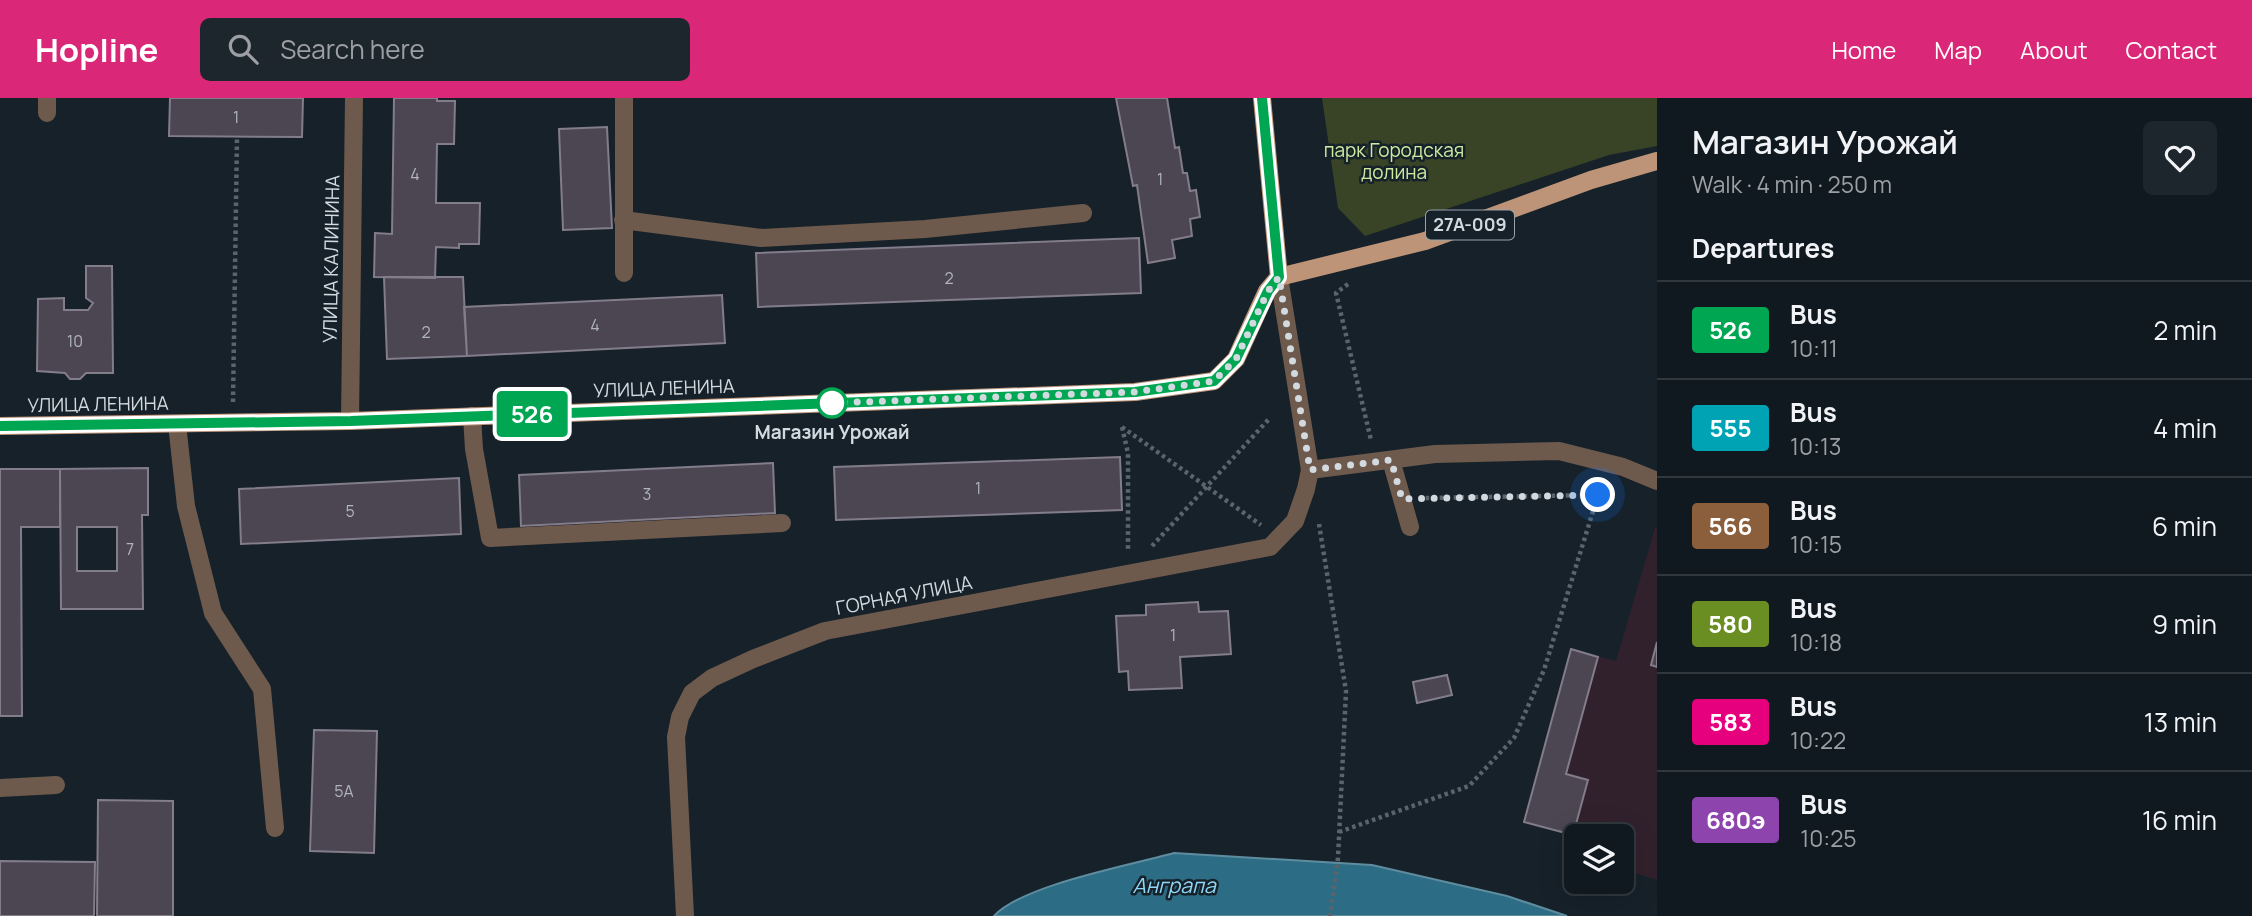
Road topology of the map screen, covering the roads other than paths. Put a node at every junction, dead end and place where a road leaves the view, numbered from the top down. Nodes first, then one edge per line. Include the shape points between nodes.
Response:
1 (354, 98) edge
2 (624, 98) edge
3 (1262, 98) edge
4 (1657, 162) edge
5 (1083, 214) dead end
6 (624, 220) junction
7 (624, 273) dead end
8 (1279, 277) junction
9 (471, 416) junction
10 (351, 421) junction
11 (177, 424) junction
12 (0, 426) edge
13 (1384, 461) junction
14 (1310, 470) junction
15 (1657, 481) edge
16 (782, 523) dead end
17 (1410, 527) dead end
18 (56, 785) dead end
19 (0, 788) edge
20 (275, 828) dead end
21 (685, 916) edge

1 - 10 street, УЛИЦА КАЛИНИНА
2 - 6 street
3 - 8 main road
4 - 8 main road, 27А-009 via 1591,180 1425,241
5 - 6 street via 761,238
6 - 7 street
8 - 9 main road, УЛИЦА ЛЕНИНА via 1236,359 1214,381 1135,392
8 - 14 street
9 - 10 main road, УЛИЦА ЛЕНИНА
9 - 16 street via 490,538
10 - 11 main road, УЛИЦА ЛЕНИНА
11 - 12 main road, УЛИЦА ЛЕНИНА
11 - 20 street via 186,506 213,613 262,689
13 - 14 street
13 - 15 street via 1435,454 1559,451
13 - 17 street
14 - 21 street, ГОРНАЯ УЛИЦА via 1295,521 1269,547 825,631 712,678 692,693 676,737
18 - 19 street

